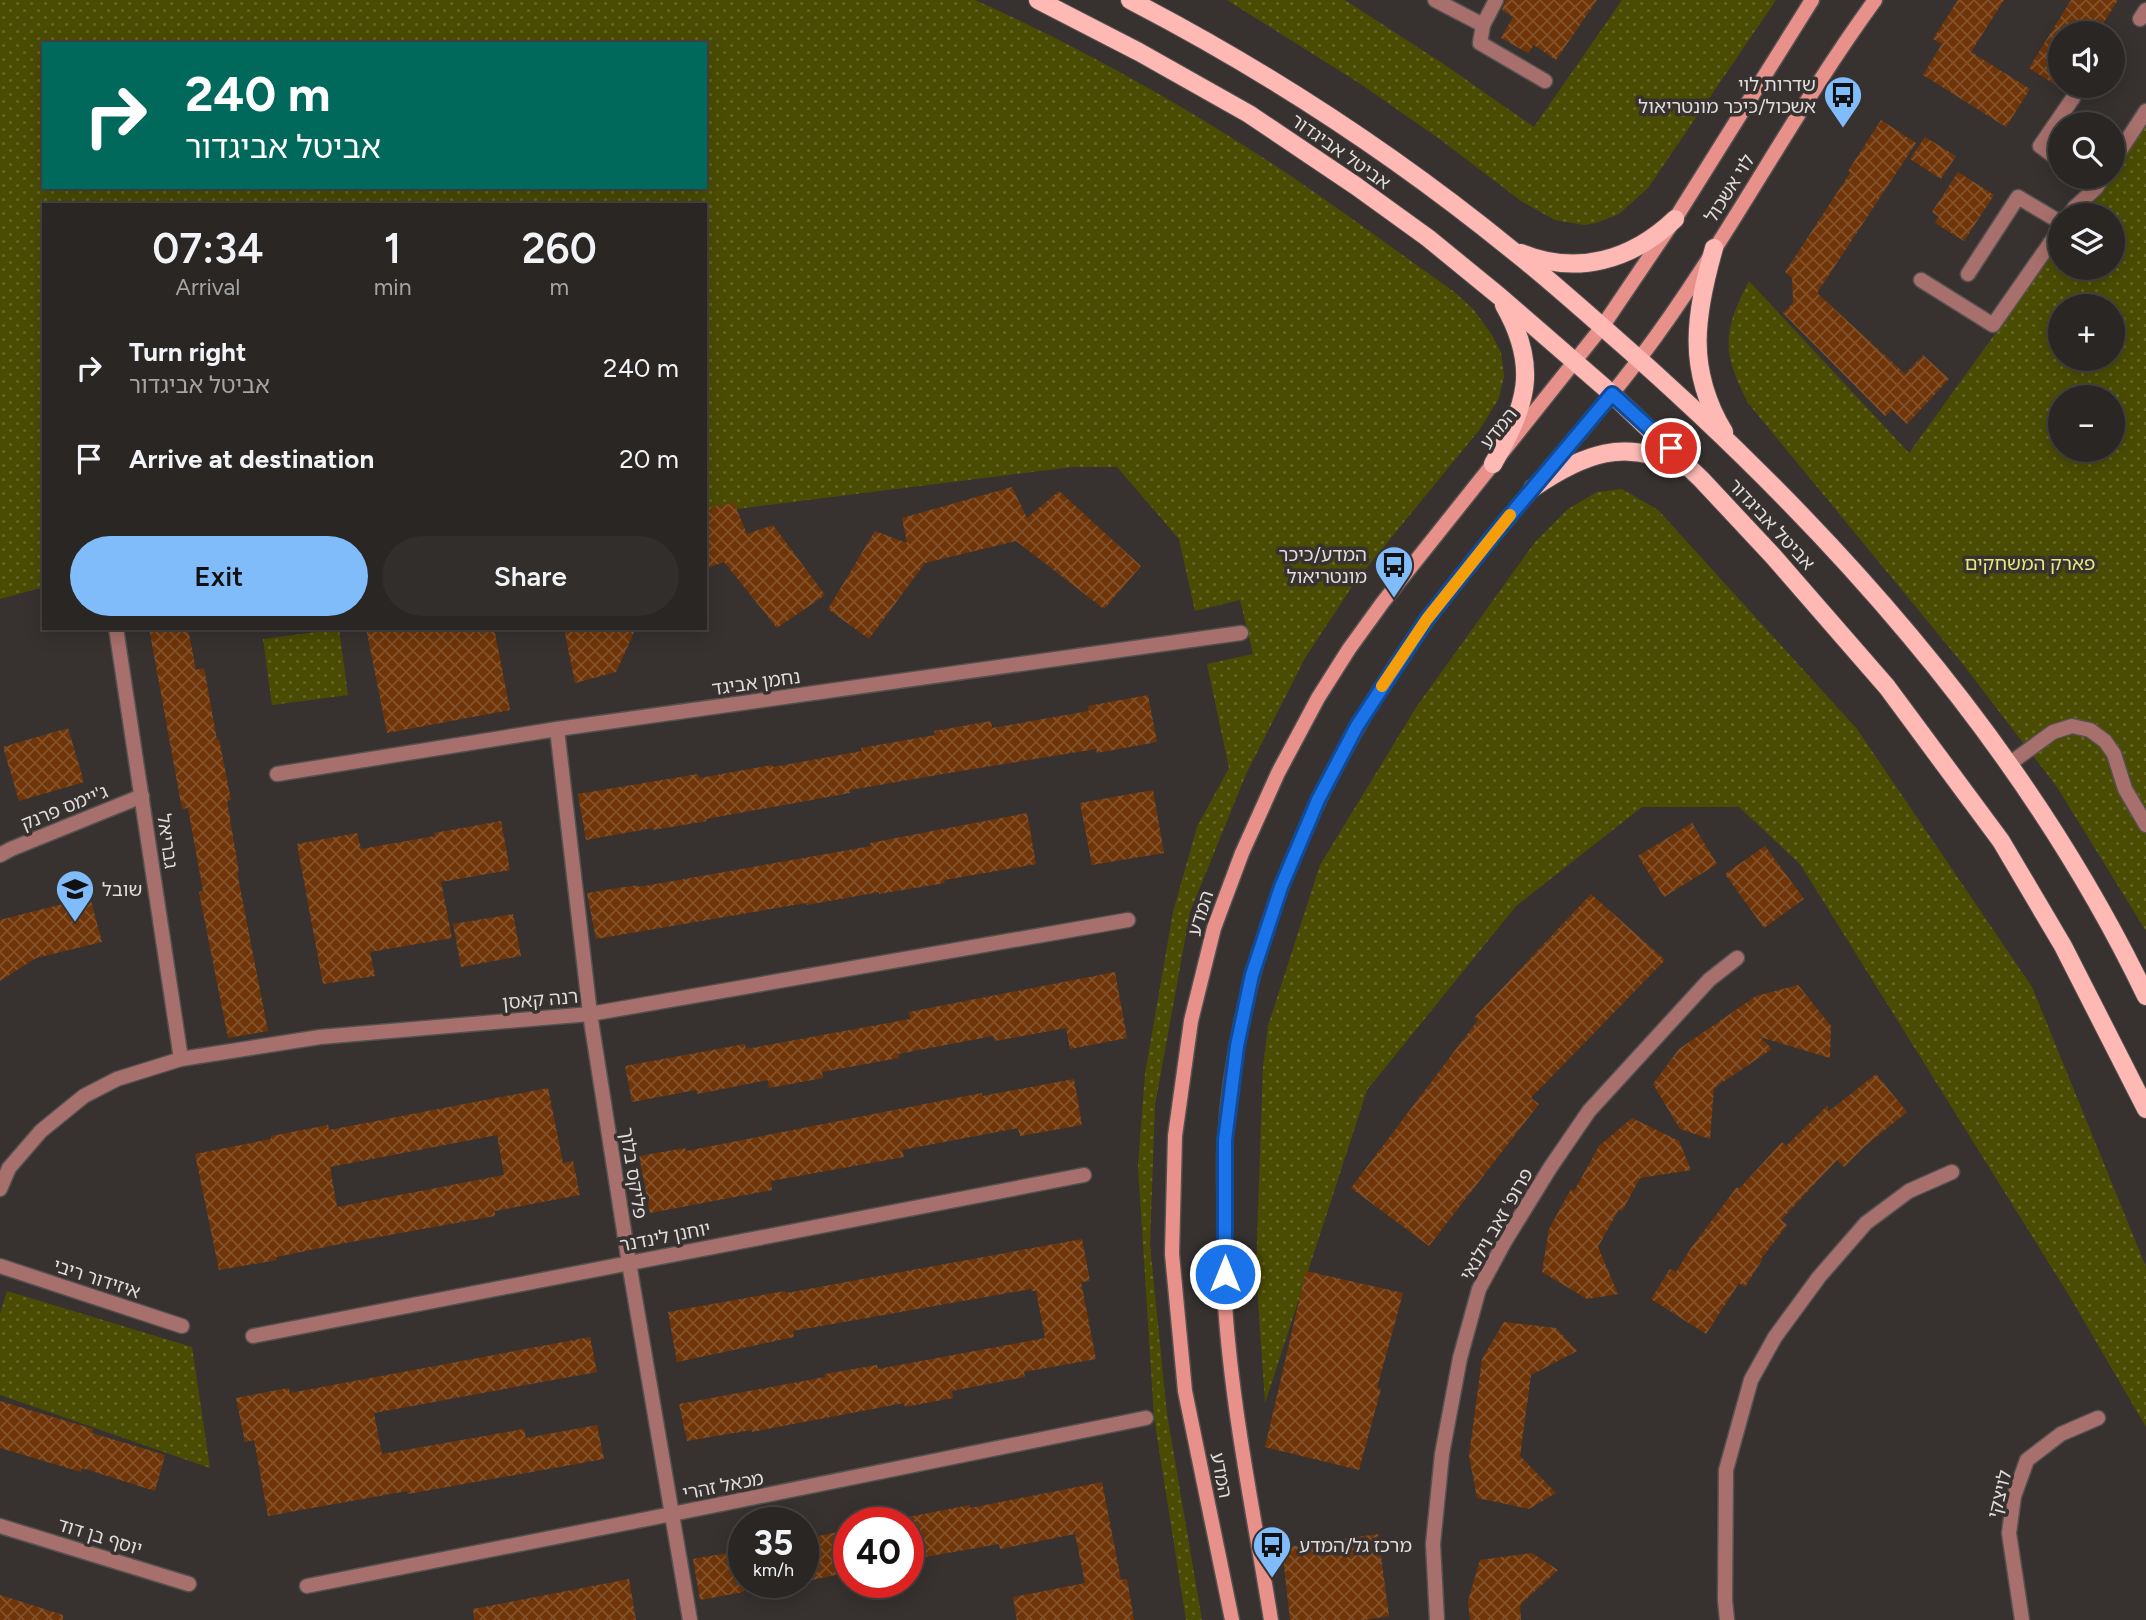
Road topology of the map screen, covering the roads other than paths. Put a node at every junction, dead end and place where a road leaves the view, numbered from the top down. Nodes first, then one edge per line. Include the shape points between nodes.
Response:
1 (1038, 0) edge
2 (1130, 0) edge
3 (1435, 0) edge
4 (1496, 0) edge
5 (1812, 0) edge
6 (1875, 0) edge
7 (1483, 25) junction
8 (1545, 81) dead end
9 (2073, 98) dead end
10 (2146, 111) edge
11 (2063, 112) edge
12 (2048, 134) edge
13 (2125, 143) edge
14 (2048, 152) edge
15 (2093, 189) edge
16 (2079, 203) edge
17 (2048, 215) edge
18 (1675, 219) junction
19 (2048, 246) edge
20 (1714, 248) junction
21 (1512, 250) junction
22 (1968, 274) dead end
23 (1921, 281) dead end
24 (1499, 296) junction
25 (1602, 327) junction
26 (1639, 359) junction
27 (1575, 362) junction
28 (1612, 394) junction
29 (1739, 452) junction
30 (1493, 464) junction
31 (1701, 479) junction
32 (1533, 488) junction
33 (116, 630) edge
34 (1241, 633) dead end
35 (557, 729) junction
36 (2009, 764) junction
37 (277, 774) dead end
38 (142, 796) junction
39 (2146, 825) edge
40 (0, 855) edge
41 (1128, 920) dead end
42 (1737, 958) dead end
43 (2146, 996) edge
44 (590, 1014) junction
45 (181, 1059) junction
46 (2146, 1109) edge
47 (1952, 1172) dead end
48 (1084, 1175) dead end
49 (0, 1189) edge
50 (629, 1263) junction
51 (0, 1266) edge
52 (182, 1326) dead end
53 (253, 1336) dead end
54 (1146, 1418) dead end
55 (2098, 1418) dead end
56 (672, 1514) junction
57 (0, 1526) edge
58 (189, 1584) dead end
59 (307, 1586) dead end
60 (690, 1620) edge
61 (1232, 1620) edge
62 (1271, 1620) edge
63 (1437, 1620) edge
64 (1727, 1620) edge
65 (2022, 1620) edge

1 - 24 main road, אביטל אביגדור via 1249,114 1428,238
2 - 21 main road, אביטל אביגדור via 1280,84 1387,155
3 - 7 street
4 - 7 street
5 - 18 street, לוי אשכול
6 - 20 street, לוי אשכול
7 - 8 street via 1480,43
9 - 11 street
10 - 13 street
12 - 14 street via 2040,146
15 - 16 street
17 - 22 street via 2018,197
18 - 21 main road via 1644,244 1609,259 1562,263
18 - 25 street, לוי אשכול
19 - 23 street via 1993,325
20 - 26 street, לוי אשכול
20 - 29 main road via 1698,310 1698,363 1717,421
21 - 25 main road, אביטל אביגדור
24 - 27 main road, אביטל אביגדור
24 - 30 main road via 1520,340 1526,380 1520,409
25 - 26 main road, אביטל אביגדור
25 - 27 street, המדע
26 - 28 street, לוי אשכול
26 - 29 main road, אביטל אביגדור
27 - 28 main road, אביטל אביגדור
27 - 30 street, המדע
28 - 31 main road, אביטל אביגדור
28 - 32 street, המדע
29 - 36 main road, אביטל אביגדור via 1880,600
30 - 61 street, המדע via 1383,602 1318,698 1242,853 1214,928 1191,1021 1175,1136 1172,1254 1185,1391
31 - 32 main road via 1657,455 1626,450 1592,456
31 - 46 main road, אביטל אביגדור via 1887,687 2001,841 2063,946
32 - 62 street, המדע via 1427,619 1357,726 1318,800 1281,887 1252,975 1225,1140 1225,1301 1234,1394
33 - 38 street, גבריאל
34 - 35 street, נחמן אביגד
35 - 37 street, נחמן אביגד
35 - 44 street, פליקס בלוך
36 - 39 street via 2053,732 2072,726 2090,730 2114,754 2125,789
36 - 43 main road, אביטל אביגדור via 2078,870
38 - 40 street, ג'יימס פרנק
38 - 45 street, גבריאל
41 - 44 street, רנה קאסן
42 - 63 street, פרופ' זאב וילנאי via 1709,980 1589,1111 1479,1289 1441,1454 1433,1544
44 - 45 street, רנה קאסן via 320,1037
44 - 50 street, פליקס בלוך
45 - 49 street, רנה קאסן via 117,1079 84,1096 41,1131 9,1168
47 - 64 street via 1909,1191 1866,1223 1782,1327 1751,1380 1726,1470
48 - 50 street, יוחנן לינדנר
50 - 53 street, יוחנן לינדנר
50 - 56 street, פליקס בלוך
51 - 52 street, איזידור ריבי
54 - 56 street, מכאל זהרי
55 - 65 street, לויצקי via 2060,1434 2027,1460 2014,1496 2009,1533
56 - 59 street, מכאל זהרי
56 - 60 street, פליקס בלוך
57 - 58 street, יוסף בן דוד

